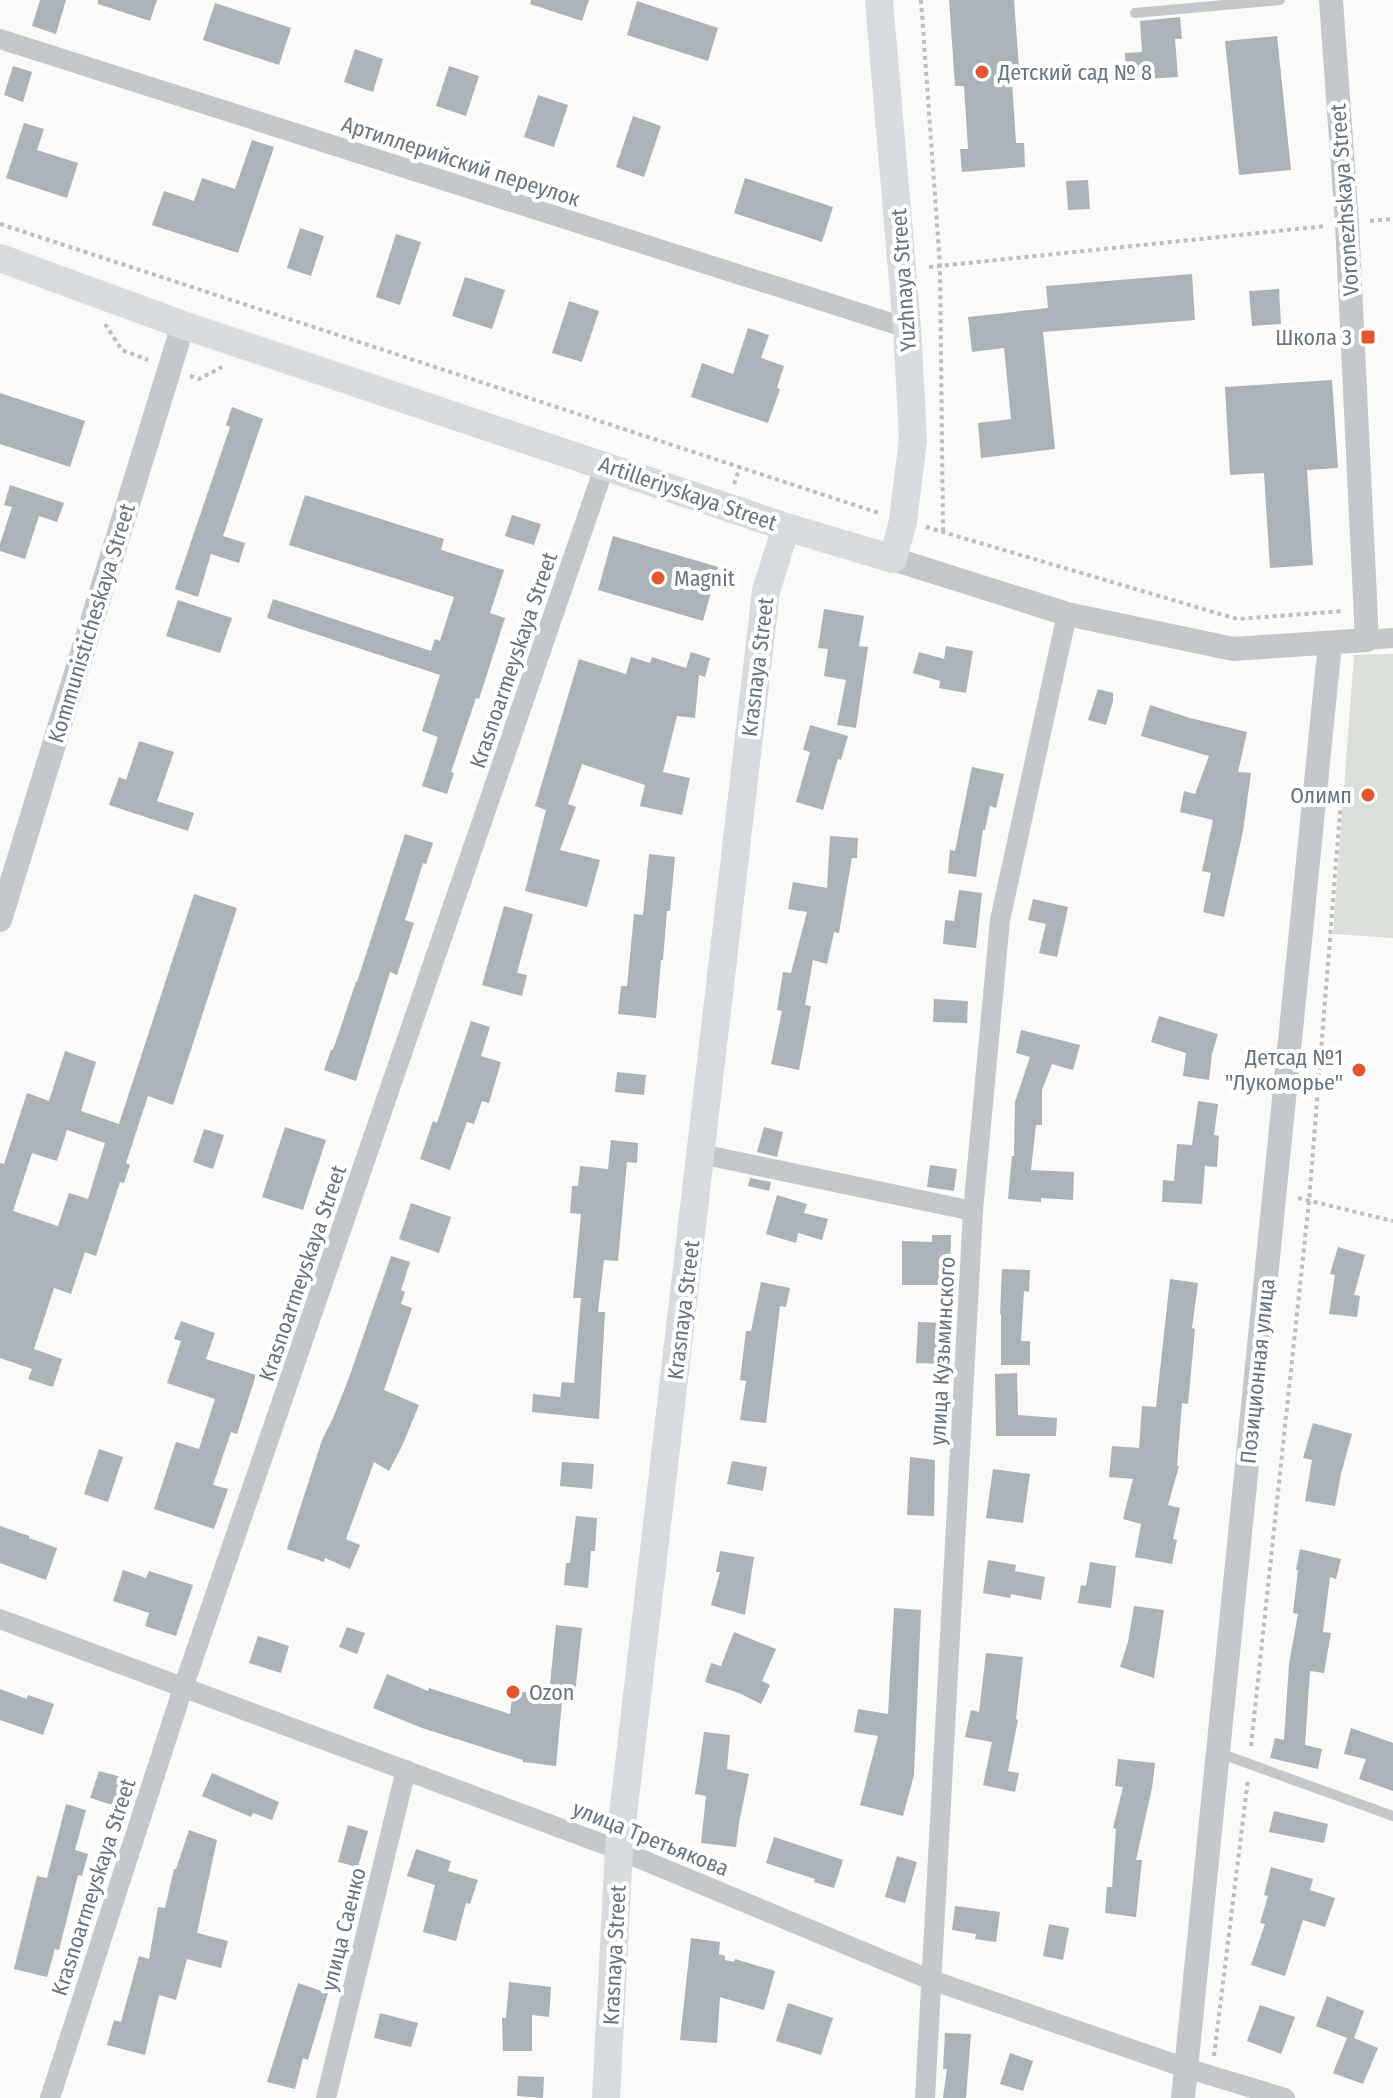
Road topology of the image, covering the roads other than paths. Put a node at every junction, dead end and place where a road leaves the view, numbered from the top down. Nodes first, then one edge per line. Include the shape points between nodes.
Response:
1 (879, 0) edge
2 (1280, 0) edge
3 (1331, 0) edge
4 (1135, 13) dead end
5 (0, 39) edge
6 (0, 258) edge
7 (183, 325) junction
8 (907, 328) junction
9 (605, 465) junction
10 (786, 527) junction
11 (893, 559) junction
12 (1067, 614) junction
13 (1393, 638) edge
14 (1367, 640) junction
15 (1330, 644) junction
16 (0, 920) edge
17 (701, 1154) junction
18 (973, 1211) junction
19 (0, 1619) edge
20 (183, 1688) junction
21 (1219, 1753) junction
22 (406, 1770) junction
23 (1393, 1816) edge
24 (619, 1850) junction
25 (931, 1980) junction
26 (1186, 2068) junction
27 (50, 2098) edge
28 (326, 2098) edge
29 (606, 2098) edge
30 (925, 2098) edge
31 (1183, 2098) edge
32 (1285, 2098) edge

1 - 8 main road, Yuzhnaya Street
2 - 4 lane
3 - 14 street, Voronezhskaya Street
5 - 8 street, Артиллерийский переулок
6 - 7 main road, Artilleriyskaya Street
7 - 9 main road, Artilleriyskaya Street
7 - 16 street, Kommunisticheskaya Street
8 - 11 main road, Yuzhnaya Street via 913,439
9 - 10 main road, Artilleriyskaya Street
9 - 20 street, Krasnoarmeyskaya Street
10 - 11 main road, Artilleriyskaya Street
10 - 17 main road, Krasnaya Street via 766,591
11 - 12 street, Artilleriyskaya Street
12 - 15 street, Artilleriyskaya Street via 1233,649
12 - 18 street, улица Кузьминского via 1000,920
13 - 14 street, Artilleriyskaya Street
14 - 15 street, Artilleriyskaya Street
15 - 21 street, Позиционная улица
17 - 18 street
17 - 24 main road, Krasnaya Street
18 - 25 street, улица Кузьминского
19 - 20 street, улица Третьякова
20 - 22 street, улица Третьякова
20 - 27 street, Krasnoarmeyskaya Street
21 - 23 lane
21 - 26 street, Позиционная улица
22 - 24 street, улица Третьякова
22 - 28 street, улица Саенко
24 - 25 street, улица Третьякова
24 - 29 main road, Krasnaya Street
25 - 26 street, улица Третьякова
25 - 30 street, улица Кузьминского
26 - 31 street, Позиционная улица
26 - 32 street, улица Третьякова

